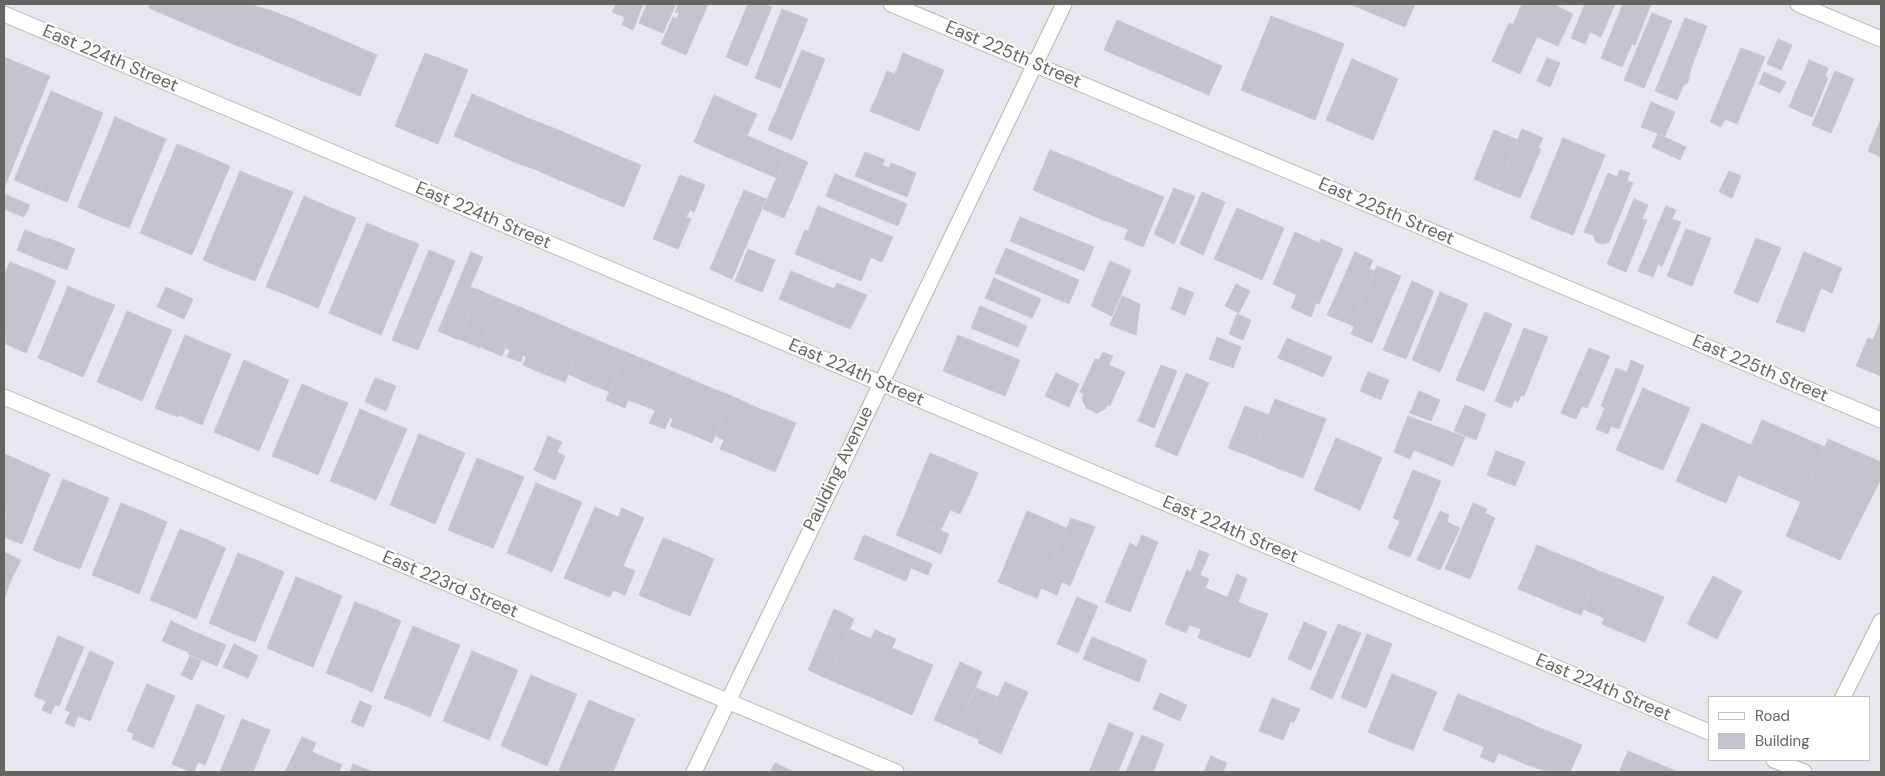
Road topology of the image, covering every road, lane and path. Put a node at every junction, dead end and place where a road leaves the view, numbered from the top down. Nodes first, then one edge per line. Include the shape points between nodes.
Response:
1 (891, 4) edge
2 (1064, 4) edge
3 (1798, 4) edge
4 (4, 14) edge
5 (1881, 39) edge
6 (1035, 64) junction
7 (880, 383) junction
8 (4, 397) edge
9 (1881, 420) edge
10 (1881, 621) edge
11 (1844, 696) edge
12 (728, 701) junction
13 (1708, 732) edge
14 (1776, 761) edge
15 (1810, 761) edge
16 (694, 772) edge
17 (896, 772) edge
18 (1804, 772) edge

1 - 6 street, East 225th Street
2 - 6 street, Paulding Avenue
3 - 5 street
4 - 7 street, East 224th Street
6 - 7 street, Paulding Avenue
6 - 9 street, East 225th Street
7 - 12 street, Paulding Avenue
7 - 13 street, East 224th Street
8 - 12 street, East 223rd Street
10 - 11 street
12 - 16 street, Paulding Avenue
12 - 17 street, East 223rd Street
14 - 18 street
15 - 18 street

